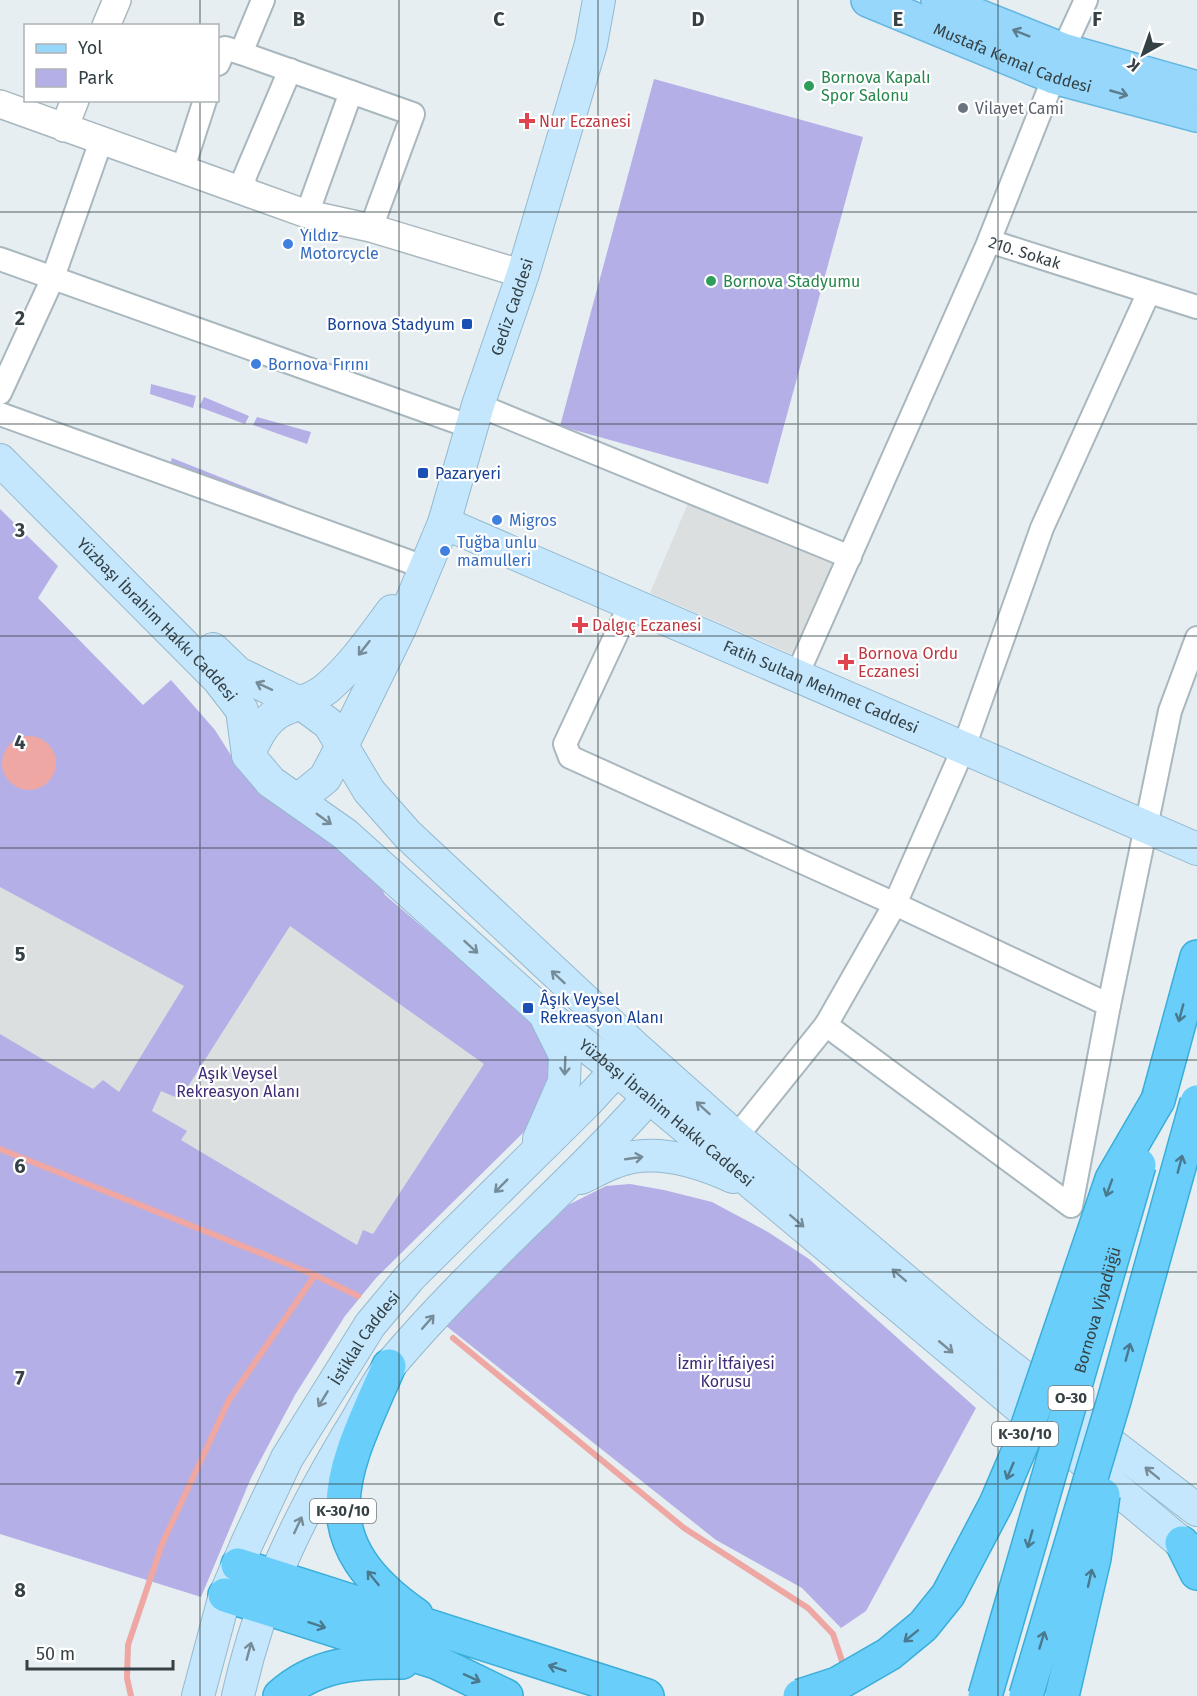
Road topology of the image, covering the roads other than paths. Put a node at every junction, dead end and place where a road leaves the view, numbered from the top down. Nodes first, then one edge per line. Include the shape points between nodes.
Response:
1 (117, 0) edge
2 (264, 0) edge
3 (599, 0) edge
4 (610, 0) edge
5 (868, 0) edge
6 (938, 0) edge
7 (1086, 0) edge
8 (107, 24) edge
9 (591, 44) junction
10 (241, 53) junction
11 (219, 62) edge
12 (1059, 63) junction
13 (290, 70) junction
14 (1197, 88) edge
15 (351, 92) junction
16 (74, 102) edge
17 (204, 102) edge
18 (0, 105) edge
19 (1197, 115) edge
20 (64, 128) junction
21 (101, 141) junction
22 (183, 168) junction
23 (243, 191) junction
24 (307, 214) junction
25 (372, 228) junction
26 (991, 237) junction
27 (0, 259) edge
28 (523, 274) junction
29 (52, 280) junction
30 (1148, 294) junction
31 (1197, 307) edge
32 (0, 393) edge
33 (0, 414) edge
34 (475, 416) junction
35 (0, 439) edge
36 (0, 460) edge
37 (444, 523) junction
38 (850, 556) junction
39 (424, 567) junction
40 (631, 603) junction
41 (1197, 638) edge
42 (797, 675) junction
43 (302, 704) junction
44 (343, 744) junction
45 (964, 747) junction
46 (248, 755) junction
47 (298, 800) junction
48 (1147, 828) junction
49 (1197, 849) edge
50 (895, 904) junction
51 (1197, 957) edge
52 (1108, 1005) junction
53 (544, 1013) junction
54 (826, 1025) junction
55 (627, 1060) junction
56 (658, 1087) junction
57 (1158, 1100) junction
58 (1197, 1102) edge
59 (736, 1137) junction
60 (525, 1163) junction
61 (561, 1188) junction
62 (761, 1190) junction
63 (390, 1366) junction
64 (1115, 1397) junction
65 (1197, 1510) edge
66 (1189, 1550) edge
67 (238, 1565) junction
68 (1197, 1573) edge
69 (267, 1592) junction
70 (225, 1595) junction
71 (435, 1628) junction
72 (436, 1662) junction
73 (198, 1696) edge
74 (238, 1696) edge
75 (279, 1696) edge
76 (506, 1696) edge
77 (647, 1696) edge
78 (800, 1696) edge
79 (985, 1696) edge
80 (1026, 1696) edge
81 (1062, 1696) edge

1 - 8 street
2 - 10 street
3 - 9 main road, Gediz Caddesi
4 - 9 main road, Gediz Caddesi
5 - 12 main road, Mustafa Kemal Caddesi
12 -> 6 main road, Mustafa Kemal Caddesi
7 - 12 street, 210. Sokak
9 - 28 main road, Gediz Caddesi
10 - 11 street via 225,48
10 - 13 street
12 - 14 main road, Mustafa Kemal Caddesi
12 -> 19 main road, Mustafa Kemal Caddesi
12 - 26 street, 210. Sokak
13 - 15 street
13 - 23 street via 245,176
15 - 24 street
15 - 25 street via 413,114
16 - 20 street
17 - 22 street
18 - 20 street
20 - 21 street
21 - 22 street
21 - 29 street
22 - 23 street
23 - 24 street
24 - 25 street
25 - 28 street
26 - 30 street, 210. Sokak via 989,242
26 - 38 street
27 - 29 street
28 - 34 main road, Gediz Caddesi
29 - 32 street
29 - 34 street
30 - 31 street, 210. Sokak
30 - 45 street via 1042,528
33 - 39 street
34 - 37 main road, Gediz Caddesi
34 - 38 street
43 -> 35 main road via 238,674
36 - 46 main road, Yüzbaşı İbrahim Hakkı Caddesi via 218,679 242,710
37 - 39 main road, Gediz Caddesi
37 - 40 main road, Fatih Sultan Mehmet Caddesi
38 - 42 street
39 -> 43 main road via 361,653 326,689
39 - 44 main road via 400,628
40 - 42 main road, Fatih Sultan Mehmet Caddesi
40 - 50 street via 565,744 570,757
41 - 48 street via 1170,711
42 - 45 main road, Fatih Sultan Mehmet Caddesi
43 - 44 main road via 329,724
43 - 46 main road via 269,720
44 - 47 main road via 325,778
55 -> 44 main road via 408,835 369,791
45 - 48 main road, Fatih Sultan Mehmet Caddesi
45 - 50 street
46 - 47 main road, Yüzbaşı İbrahim Hakkı Caddesi via 271,782
47 -> 53 main road, Yüzbaşı İbrahim Hakkı Caddesi via 345,834
48 - 49 main road, Fatih Sultan Mehmet Caddesi
48 - 52 street
50 - 52 street
50 - 54 street
51 -> 57 highway, Bornova Viyadüğü / O-30
52 - 54 street via 1071,1206
53 - 55 main road, Yüzbaşı İbrahim Hakkı Caddesi
53 -> 60 main road via 565,1054 564,1082
54 - 59 street
55 - 56 main road
55 - 60 main road, İstiklal Caddesi
59 -> 56 main road
56 - 61 main road
56 - 62 main road, Yüzbaşı İbrahim Hakkı Caddesi
57 -> 78 highway, K-30/10, bridge via 1112,1179 1022,1443 996,1504 948,1595 923,1626 889,1654 837,1684
57 -> 79 highway, Bornova Viyadüğü / O-30, bridge
64 -> 58 highway, O-30, bridge
65 -> 59 main road via 972,1337
60 -> 67 main road, İstiklal Caddesi via 410,1276 370,1325 287,1458
61 -> 62 main road via 616,1161 657,1156 710,1167
63 -> 61 main road via 452,1295
62 -> 66 main road, Yüzbaşı İbrahim Hakkı Caddesi
69 -> 63 main road via 311,1498
71 -> 63 highway, K-30/10 via 377,1583 347,1539 344,1488 351,1455
80 -> 64 highway, O-30, bridge
81 -> 64 highway, bridge via 1095,1558
66 - 68 highway
67 - 69 highway
67 - 70 main road, İstiklal Caddesi
69 - 70 highway
69 - 71 highway, K-30/10
69 -> 72 highway
74 -> 69 main road
70 - 73 main road, İstiklal Caddesi
77 -> 71 highway, K-30/10
72 - 75 highway via 359,1661 335,1665 294,1683
72 -> 76 highway

